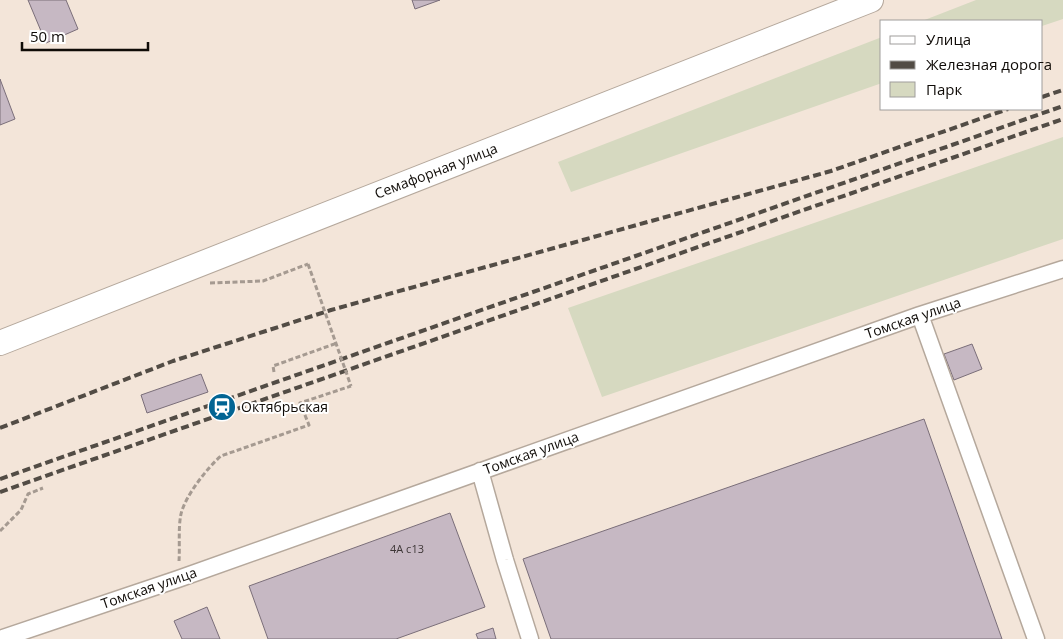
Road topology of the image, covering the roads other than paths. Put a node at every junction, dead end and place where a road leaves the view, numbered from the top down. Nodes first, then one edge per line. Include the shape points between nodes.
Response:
1 (871, 0) edge
2 (1063, 269) edge
3 (920, 315) junction
4 (0, 343) edge
5 (480, 471) junction
6 (0, 639) edge
7 (530, 639) edge
8 (1036, 639) edge

1 - 4 highway, Семафорная улица
2 - 3 street, Томская улица
3 - 5 street, Томская улица
3 - 8 street
5 - 6 street, Томская улица
5 - 7 street

